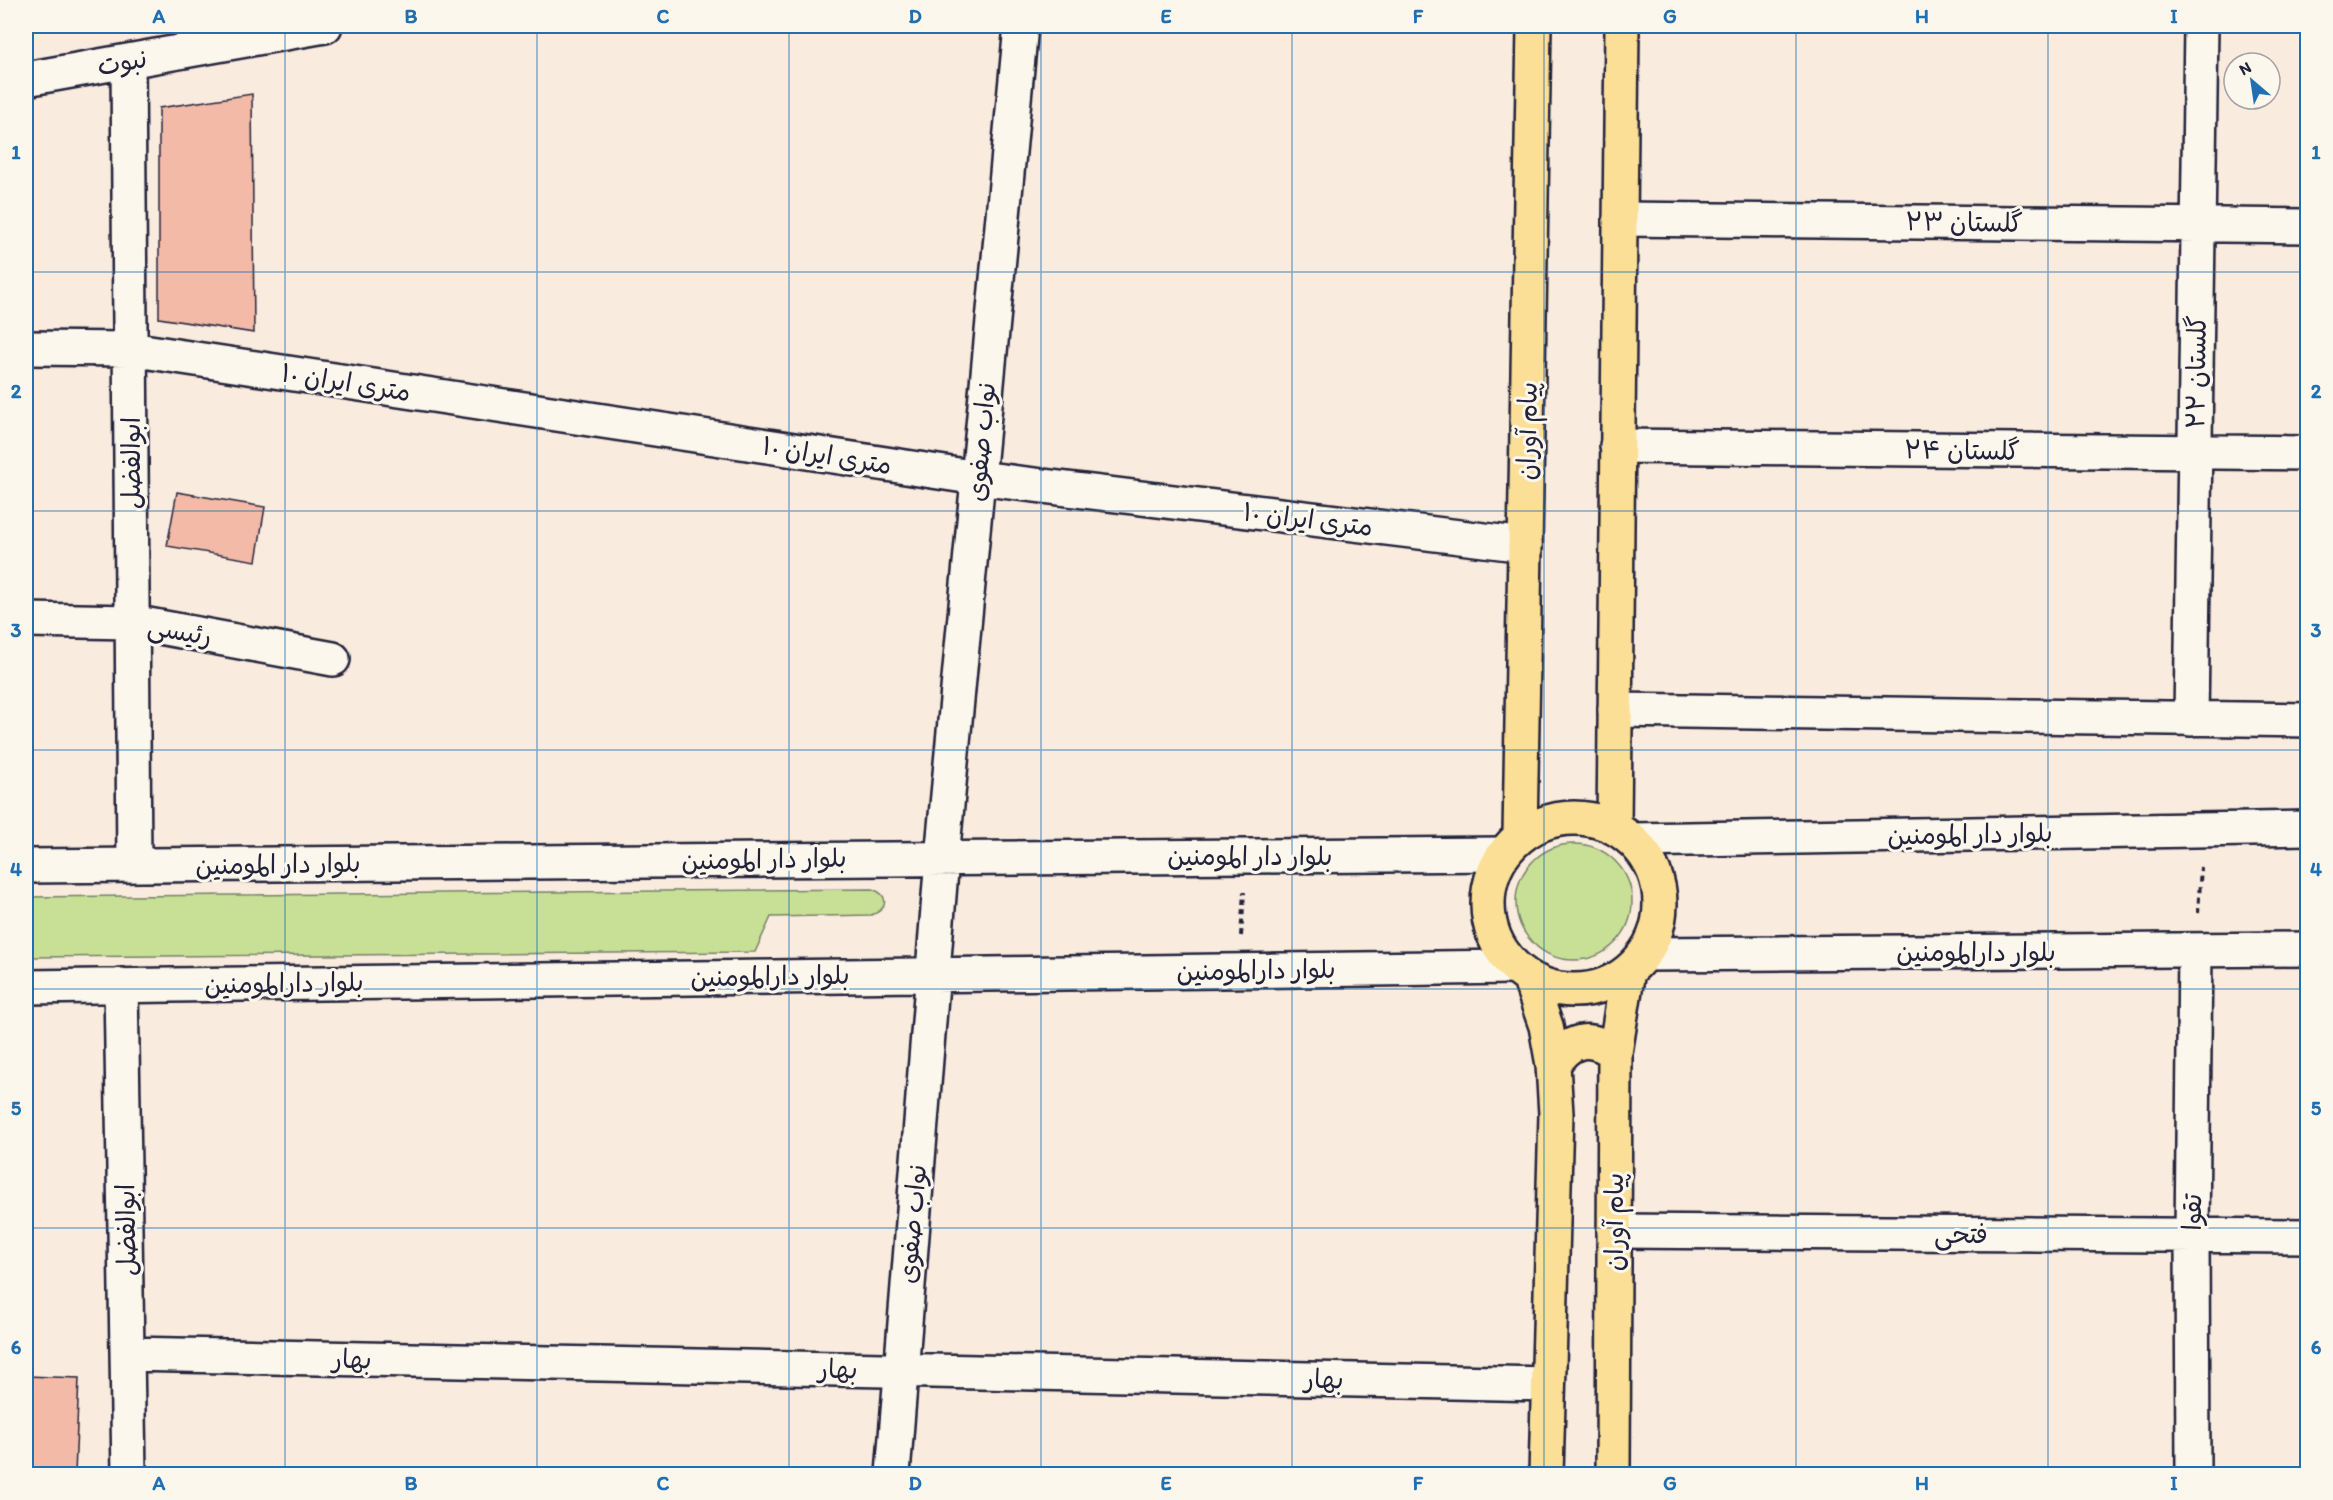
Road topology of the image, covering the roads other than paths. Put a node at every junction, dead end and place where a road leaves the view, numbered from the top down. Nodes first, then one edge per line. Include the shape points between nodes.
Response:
1 (325, 26) edge
2 (1021, 26) edge
3 (1534, 26) edge
4 (1622, 26) edge
5 (2201, 26) edge
6 (128, 61) junction
7 (26, 80) edge
8 (1620, 219) junction
9 (2198, 225) junction
10 (2307, 226) edge
11 (26, 348) edge
12 (130, 349) junction
13 (1617, 447) junction
14 (2195, 452) junction
15 (2307, 453) edge
16 (978, 478) junction
17 (1525, 546) junction
18 (26, 620) edge
19 (132, 622) junction
20 (333, 659) dead end
21 (1615, 710) junction
22 (2191, 719) junction
23 (2307, 720) edge
24 (2307, 828) edge
25 (1623, 834) junction
26 (1511, 845) junction
27 (942, 858) junction
28 (134, 865) junction
29 (26, 866) edge
30 (2307, 949) edge
31 (2195, 950) junction
32 (1636, 963) junction
33 (933, 973) junction
34 (1522, 973) junction
35 (122, 986) junction
36 (26, 987) edge
37 (1615, 1053) junction
38 (1553, 1065) junction
39 (1614, 1232) junction
40 (2192, 1235) junction
41 (2307, 1236) edge
42 (128, 1354) junction
43 (900, 1370) junction
44 (1548, 1384) junction
45 (129, 1474) edge
46 (893, 1474) edge
47 (1546, 1474) edge
48 (1612, 1474) edge
49 (2193, 1474) edge

1 - 6 street, نبوت
2 - 16 street, نواب صفوی
3 - 17 main road, پیام آوران
4 - 8 main road
5 - 9 street, گلستان ۲۲
6 - 7 street, نبوت
6 - 12 street, ابوالفضل
8 - 9 street, گلستان ۲۳
8 - 13 main road
9 - 10 street, گلستان ۲۳
9 - 14 street, گلستان ۲۲
11 - 12 street, ۱۰ متری ایران
12 - 16 street, ۱۰ متری ایران
12 - 19 street, ابوالفضل
13 - 14 street, گلستان ۲۴
13 - 21 main road
14 - 15 street, گلستان ۲۴
14 - 22 street, گلستان ۲۲
16 - 17 street, ۱۰ متری ایران
16 - 27 street, نواب صفوی
17 - 26 main road, پیام آوران
18 - 19 street, رئیسی
19 - 20 street, رئیسی
19 - 28 street, ابوالفضل
21 - 22 street
21 - 25 main road
22 - 23 street
24 - 25 street, بلوار دار المومنین
25 - 26 main road via 1590,819 1565,817 1542,824
25 - 32 main road via 1649,860 1658,883 1661,907 1656,932
26 - 27 street, بلوار دار المومنین via 1247,855
26 - 34 main road via 1492,876 1487,900 1489,925 1499,947
27 - 28 street, بلوار دار المومنین
27 - 33 street, نواب صفوی
28 - 29 street, بلوار دار المومنین
30 - 31 street, بلوار دارالمومنین
31 - 32 street, بلوار دارالمومنین
31 - 40 street, تقوا
32 - 34 main road via 1606,984 1582,990 1558,989
32 - 37 main road, پیام آوران
33 - 34 street, بلوار دارالمومنین
33 - 35 street, بلوار دارالمومنین
33 - 43 street, نواب صفوی
34 - 38 main road via 1546,1026
35 - 36 street, بلوار دارالمومنین
35 - 42 street, ابوالفضل
37 - 38 main road via 1606,1046 1583,1041 1565,1049
37 - 39 main road, پیام آوران
38 - 44 main road via 1556,1114
39 - 40 street, فتحی
39 - 48 main road, پیام آوران
40 - 41 street, فتحی
40 - 49 street, تقوا
42 - 43 street, بهار
42 - 45 street, ابوالفضل
43 - 44 street, بهار
43 - 46 street, نواب صفوی
44 - 47 main road

